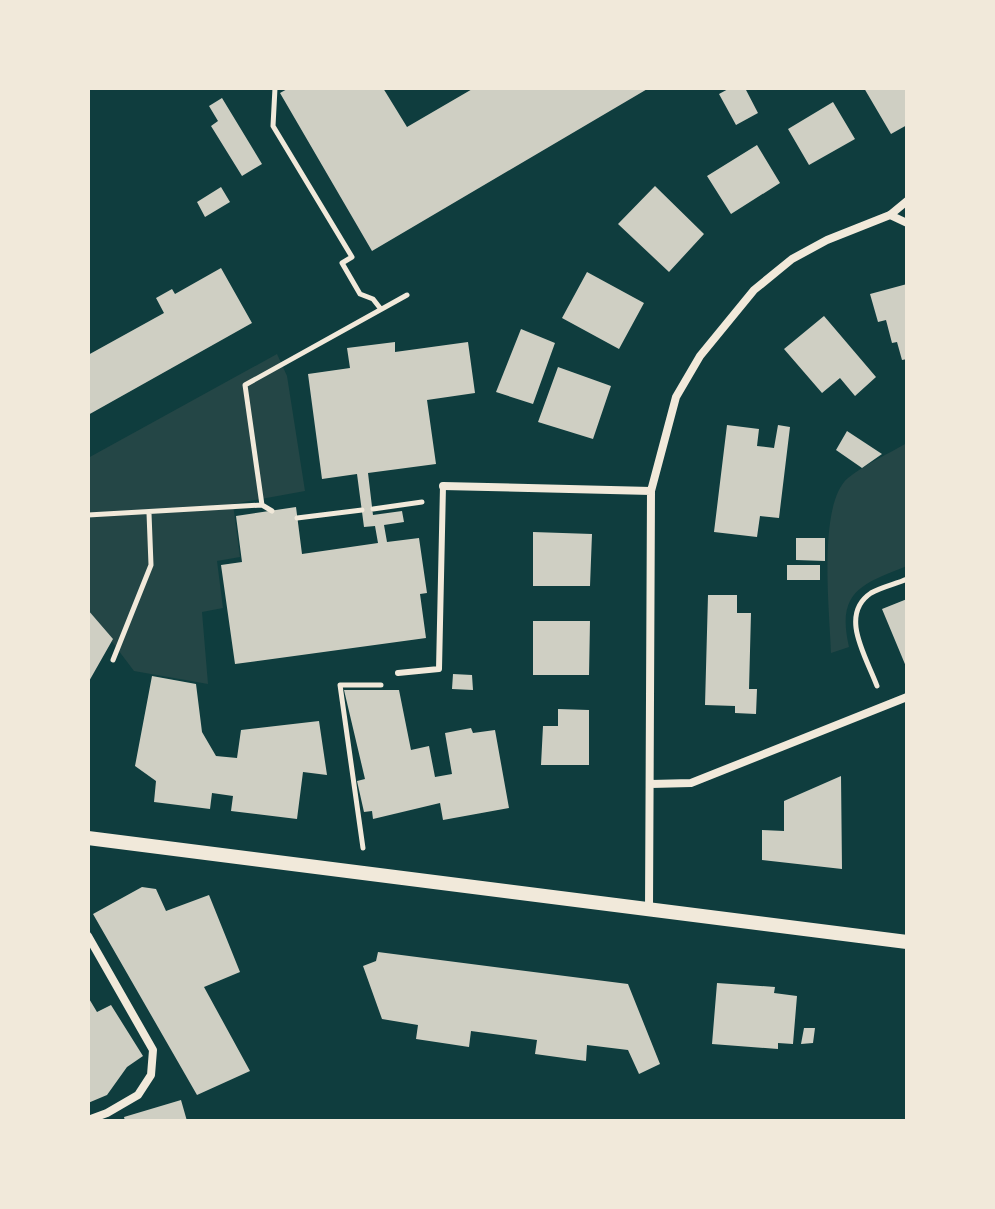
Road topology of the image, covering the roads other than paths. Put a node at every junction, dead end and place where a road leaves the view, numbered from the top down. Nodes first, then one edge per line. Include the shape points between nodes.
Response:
1 (907, 201) edge
2 (890, 215) junction
3 (907, 223) edge
4 (443, 486) joint
5 (651, 491) junction
6 (398, 673) road end
7 (907, 697) edge
8 (651, 784) junction
9 (88, 838) edge
10 (649, 910) junction
11 (88, 936) edge
12 (907, 942) edge
13 (88, 1120) edge

1 - 2 street
2 - 3 street
2 - 5 street via 792,259 728,319 676,397
4 - 5 street
4 - 6 lane via 439,669
5 - 8 street
7 - 8 street via 691,783
8 - 10 street
9 - 10 street
10 - 12 street
11 - 13 street via 153,1050 151,1075 138,1095

